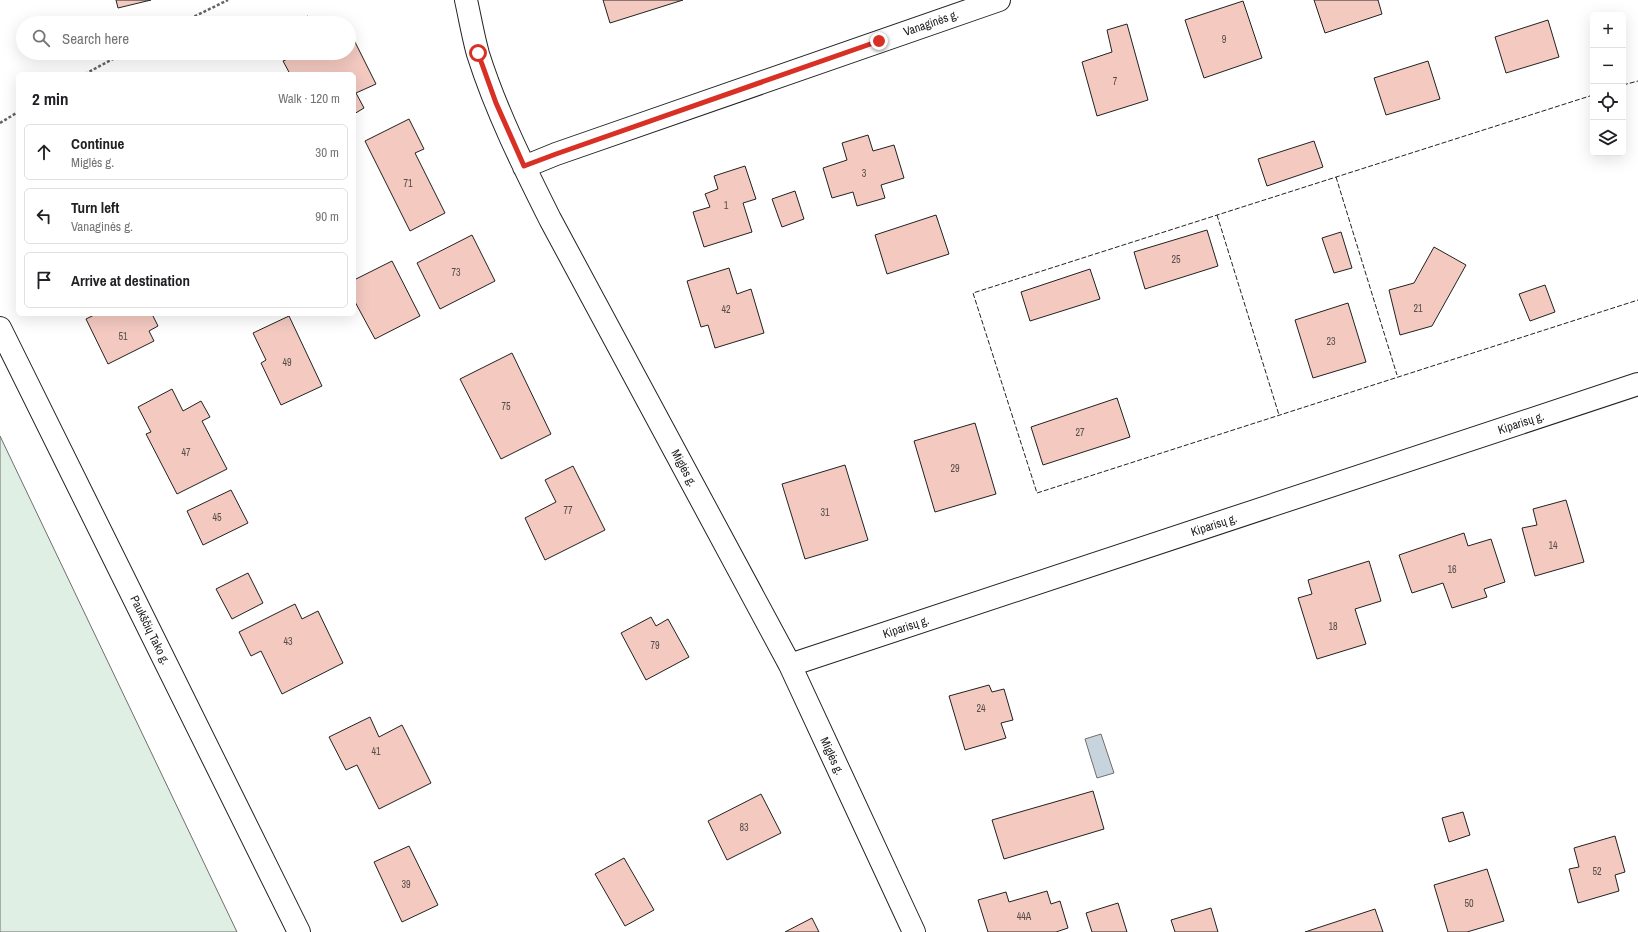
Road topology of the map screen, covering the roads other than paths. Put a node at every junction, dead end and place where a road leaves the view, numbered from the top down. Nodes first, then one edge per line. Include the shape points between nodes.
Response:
1 (466, 0) edge
2 (999, 0) edge
3 (524, 166) junction
4 (0, 328) edge
5 (1638, 384) edge
6 (790, 665) junction
7 (299, 932) edge
8 (914, 932) edge

1 - 3 street, Miglės g. via 478,53 496,103
2 - 3 street, Vanaginės g.
3 - 6 street, Miglės g.
4 - 7 street, Paukščių Tako g.
5 - 6 street, Kiparisų g.
6 - 8 street, Miglės g.

